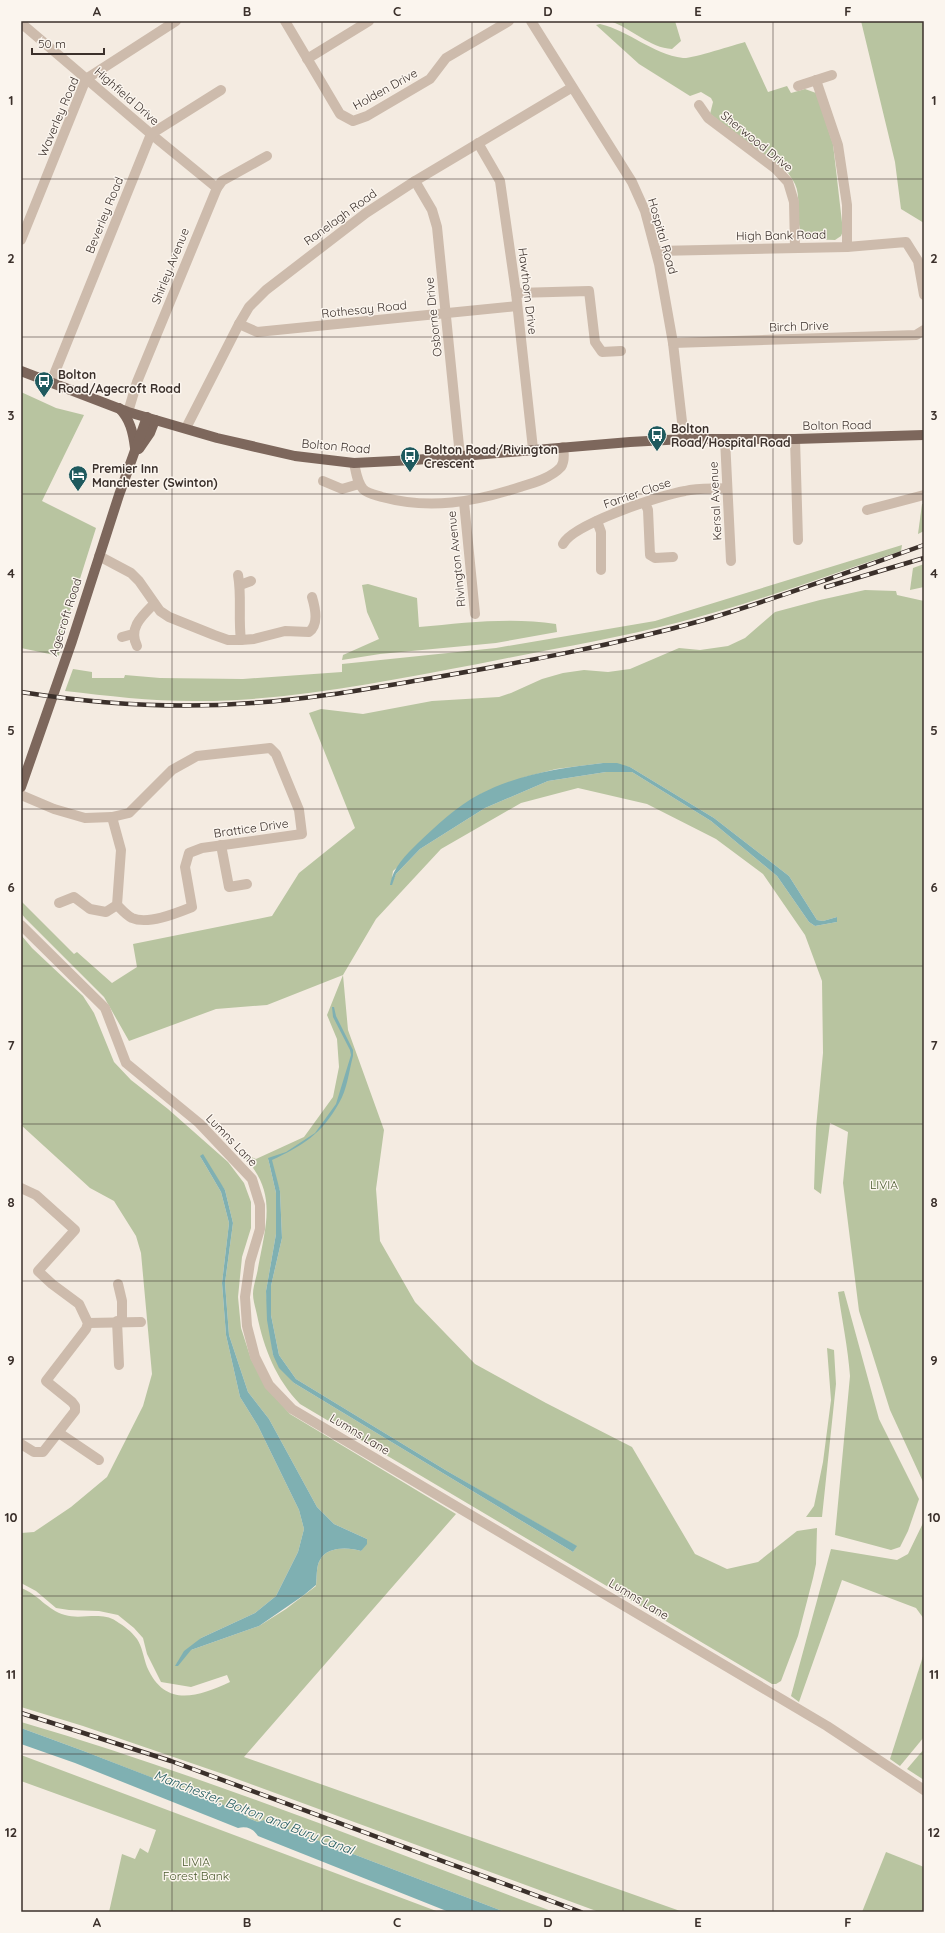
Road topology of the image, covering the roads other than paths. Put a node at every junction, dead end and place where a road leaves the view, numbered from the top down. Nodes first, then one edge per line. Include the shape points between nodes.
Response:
1 (176, 21) edge
2 (285, 21) edge
3 (369, 21) edge
4 (509, 21) edge
5 (531, 21) edge
6 (21, 23) edge
7 (307, 59) junction
8 (832, 74) dead end
9 (86, 79) junction
10 (816, 80) junction
11 (798, 86) dead end
12 (571, 88) junction
13 (221, 90) dead end
14 (699, 105) dead end
15 (151, 134) junction
16 (478, 143) junction
17 (267, 156) dead end
18 (415, 181) junction
19 (217, 188) junction
20 (21, 240) edge
21 (847, 247) junction
22 (795, 248) junction
23 (656, 251) junction
24 (516, 293) junction
25 (924, 295) edge
26 (517, 306) junction
27 (446, 313) junction
28 (239, 324) junction
29 (924, 330) edge
30 (674, 343) junction
31 (621, 351) dead end
32 (21, 371) edge
33 (51, 382) junction
34 (123, 410) junction
35 (151, 418) junction
36 (186, 428) junction
37 (924, 435) edge
38 (684, 439) junction
39 (725, 439) junction
40 (795, 439) junction
41 (563, 447) junction
42 (533, 449) junction
43 (135, 452) junction
44 (460, 456) junction
45 (354, 463) junction
46 (323, 481) dead end
47 (360, 484) junction
48 (727, 488) junction
49 (924, 495) edge
50 (464, 502) junction
51 (646, 502) junction
52 (868, 510) dead end
53 (597, 521) junction
54 (798, 540) dead end
55 (563, 544) dead end
56 (99, 556) junction
57 (673, 557) dead end
58 (731, 561) dead end
59 (601, 570) dead end
60 (251, 581) dead end
61 (312, 597) dead end
62 (154, 604) junction
63 (475, 614) dead end
64 (133, 634) junction
65 (122, 637) dead end
66 (241, 640) junction
67 (136, 646) dead end
68 (23, 775) edge
69 (21, 787) edge
70 (21, 795) edge
71 (112, 817) junction
72 (221, 845) junction
73 (247, 884) dead end
74 (59, 903) dead end
75 (118, 905) junction
76 (21, 925) edge
77 (21, 1188) edge
78 (118, 1284) dead end
79 (120, 1321) junction
80 (140, 1322) dead end
81 (88, 1323) junction
82 (119, 1365) dead end
83 (59, 1433) junction
84 (21, 1444) edge
85 (99, 1460) dead end
86 (924, 1790) edge

1 - 9 street, Waverley Road
2 - 7 street, Holden Drive
3 - 7 street
4 - 7 street, Holden Drive via 446,58 430,79 360,120 348,120 340,114
5 - 12 street, Hospital Road
6 - 9 street, Highfield Drive
8 - 10 street
9 - 15 street, Highfield Drive
9 - 20 street, Waverley Road
10 - 11 street
10 - 21 street via 838,145 847,205
12 - 16 street, Ranelagh Road
12 - 23 street, Hospital Road via 632,182 645,211
13 - 15 street
14 - 22 street, Sherwood Drive via 708,118 776,169 788,182 794,202
15 - 19 street, Highfield Drive
15 - 33 street, Beverley Road
16 - 18 street, Ranelagh Road
16 - 24 street, Hawthorn Drive via 500,181
17 - 19 street, Shirley Avenue via 222,181
18 - 27 street, Osborne Drive via 432,210 437,227
18 - 28 street, Ranelagh Road via 366,213 266,290 249,307
19 - 34 street, Shirley Avenue
21 - 22 street, High Bank Road
21 - 25 street, High Bank Road via 906,242 918,261
22 - 23 street, High Bank Road
23 - 30 street, Hospital Road
24 - 26 street, Hawthorn Drive
24 - 31 street via 589,291 595,342 602,352
26 - 27 street, Rothesay Road
26 - 42 street, Hawthorn Drive
27 - 28 street, Rothesay Road via 257,332
27 - 44 street, Osborne Drive
28 - 36 street, Ranelagh Road
29 - 30 street, Birch Drive via 916,335
30 - 38 street, Hospital Road
32 - 33 main road, Bolton Road
33 - 34 main road, Bolton Road
34 - 35 main road, Bolton Road
34 - 43 main road via 132,428
35 - 36 main road, Bolton Road
35 - 43 main road, Agecroft Road
36 - 45 main road, Bolton Road via 295,456
37 - 40 main road, Bolton Road
38 - 39 main road, Bolton Road
38 - 41 main road, Bolton Road
39 - 40 main road, Bolton Road
39 - 48 street, Kersal Avenue
40 - 54 street
41 - 42 main road, Bolton Road
41 - 50 street via 564,461 561,467 539,481
42 - 44 main road, Bolton Road
43 - 56 main road, Agecroft Road
44 - 45 main road, Bolton Road
45 - 47 street
46 - 47 street via 342,489
47 - 50 street via 367,492 399,501 432,504
48 - 51 street, Farrier Close via 685,490
48 - 58 street, Kersal Avenue
49 - 52 street
50 - 63 street, Rivington Avenue
51 - 53 street, Farrier Close
51 - 57 street via 650,555 655,558
53 - 55 street, Farrier Close via 566,538
53 - 59 street via 601,532
56 - 62 street via 131,573
56 - 68 main road, Agecroft Road via 72,641
60 - 66 street via 239,580 238,615
61 - 66 street via 314,626 309,632 285,631
62 - 64 street via 140,618
62 - 66 street via 169,617 221,638
64 - 65 street
64 - 67 street
68 - 69 main road, Agecroft Road
70 - 71 street, Brattice Drive via 54,810 85,818
71 - 72 street, Brattice Drive via 129,813 172,770 196,756 270,748 276,754 299,810 302,834
71 - 75 street via 121,850
72 - 73 street via 230,887
72 - 75 street, Brattice Drive via 189,853 185,867 192,907 172,915 150,919 134,918
74 - 75 street via 74,897 90,909 106,912
76 - 86 street, Lumns Lane via 105,1008 126,1063 199,1123 252,1179 260,1205 260,1229 250,1262 245,1297 247,1326 255,1357 269,1385 292,1409 827,1726
77 - 81 street via 36,1196 75,1230 38,1271 79,1304
78 - 79 street via 122,1301
79 - 80 street
79 - 81 street
79 - 82 street
81 - 83 street via 46,1381 75,1406 75,1411
83 - 84 street via 46,1449 39,1453
83 - 85 street

